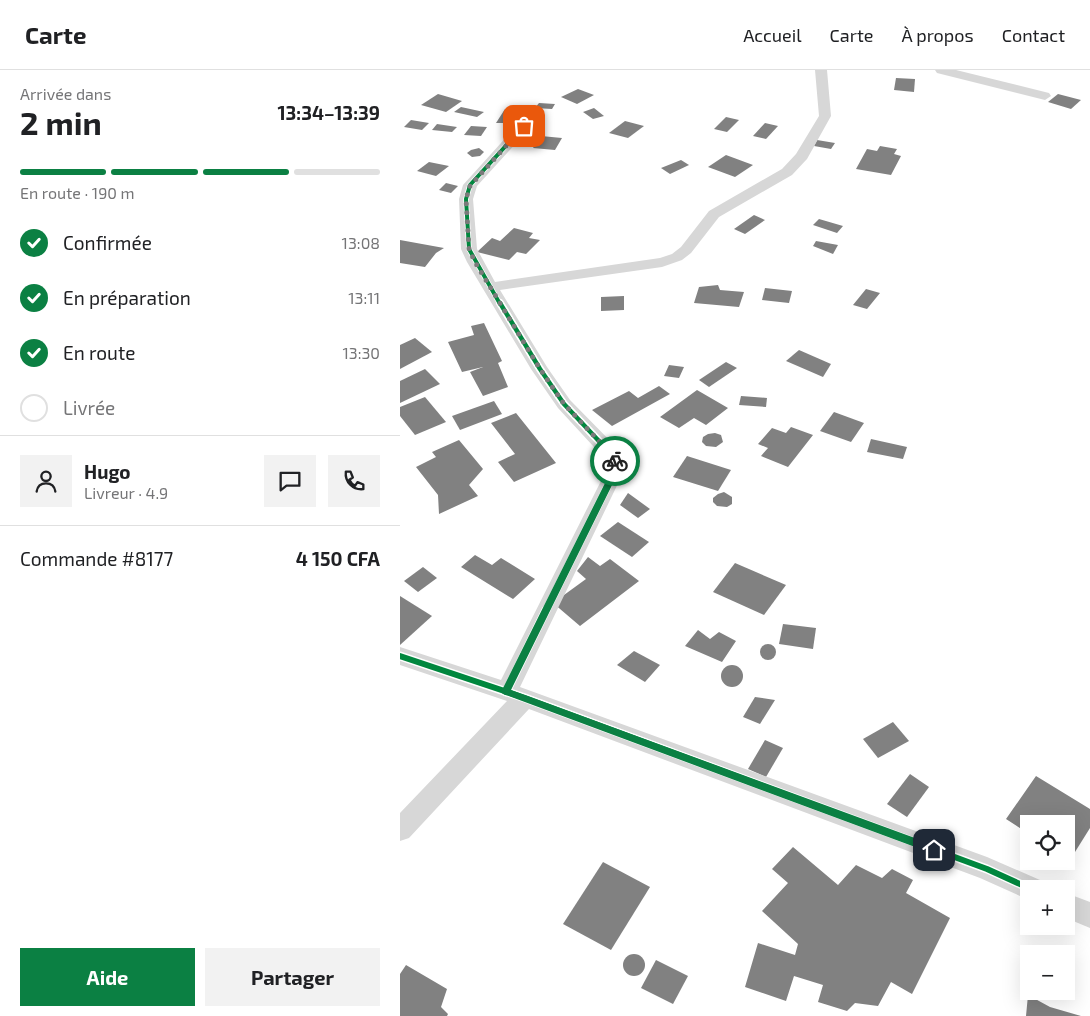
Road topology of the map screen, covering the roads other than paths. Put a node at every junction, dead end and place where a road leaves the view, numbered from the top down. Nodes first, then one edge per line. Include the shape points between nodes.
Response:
1 (821, 70) edge
2 (940, 70) edge
3 (1045, 96) dead end
4 (524, 126) dead end
5 (490, 287) junction
6 (400, 656) edge
7 (515, 695) junction
8 (400, 830) edge
9 (1020, 884) edge
10 (1075, 909) edge
11 (1090, 915) edge

1 - 5 street via 825,116 802,156 787,172 714,214 686,250 677,256 662,262
2 - 3 street
4 - 5 street via 470,186 466,199 469,249
5 - 7 street via 564,404 614,457 616,464
6 - 7 street
7 - 8 street
7 - 9 street
10 - 11 street

